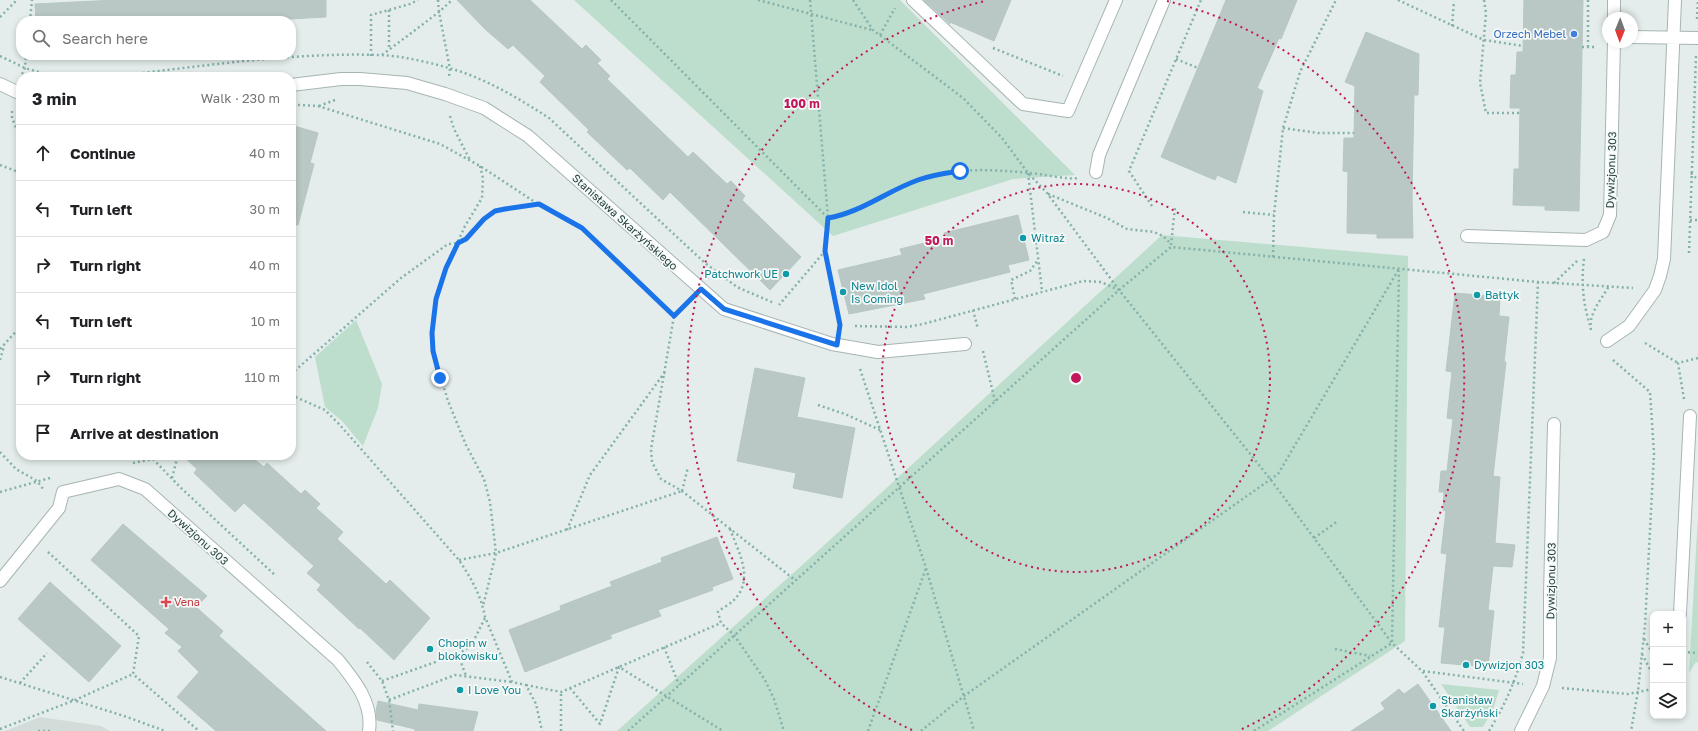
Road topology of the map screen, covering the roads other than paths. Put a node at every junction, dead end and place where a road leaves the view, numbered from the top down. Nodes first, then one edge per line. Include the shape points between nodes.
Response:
1 (913, 0) edge
2 (1116, 0) edge
3 (1164, 0) edge
4 (1614, 0) edge
5 (1675, 0) edge
6 (1614, 12) edge
7 (1638, 37) edge
8 (1672, 38) junction
9 (1697, 38) edge
10 (1614, 48) edge
11 (0, 84) edge
12 (296, 84) edge
13 (16, 92) edge
14 (1096, 172) road end
15 (1467, 236) dead end
16 (1607, 341) dead end
17 (965, 344) dead end
18 (1690, 416) road end
19 (1554, 424) dead end
20 (0, 581) edge
21 (1680, 611) edge
22 (369, 731) edge
23 (1522, 731) edge

1 - 2 street via 1022,104 1068,111
3 - 14 street via 1099,156
4 - 6 street
5 - 8 street
7 - 8 street
8 - 9 street
8 - 16 street via 1666,239 1660,276 1655,290 1629,326
10 - 15 street, Dywizjonu 303 via 1610,215 1603,232 1586,240
11 - 13 street
12 - 17 street, Stanisława Skarżyńskiego via 342,79 407,83 484,108 528,136 724,309 837,345 878,352
18 - 21 street
19 - 23 street, Dywizjonu 303 via 1550,658 1543,686
20 - 22 street, Dywizjonu 303 via 58,508 63,492 119,479 145,489 338,660 355,681 370,712

